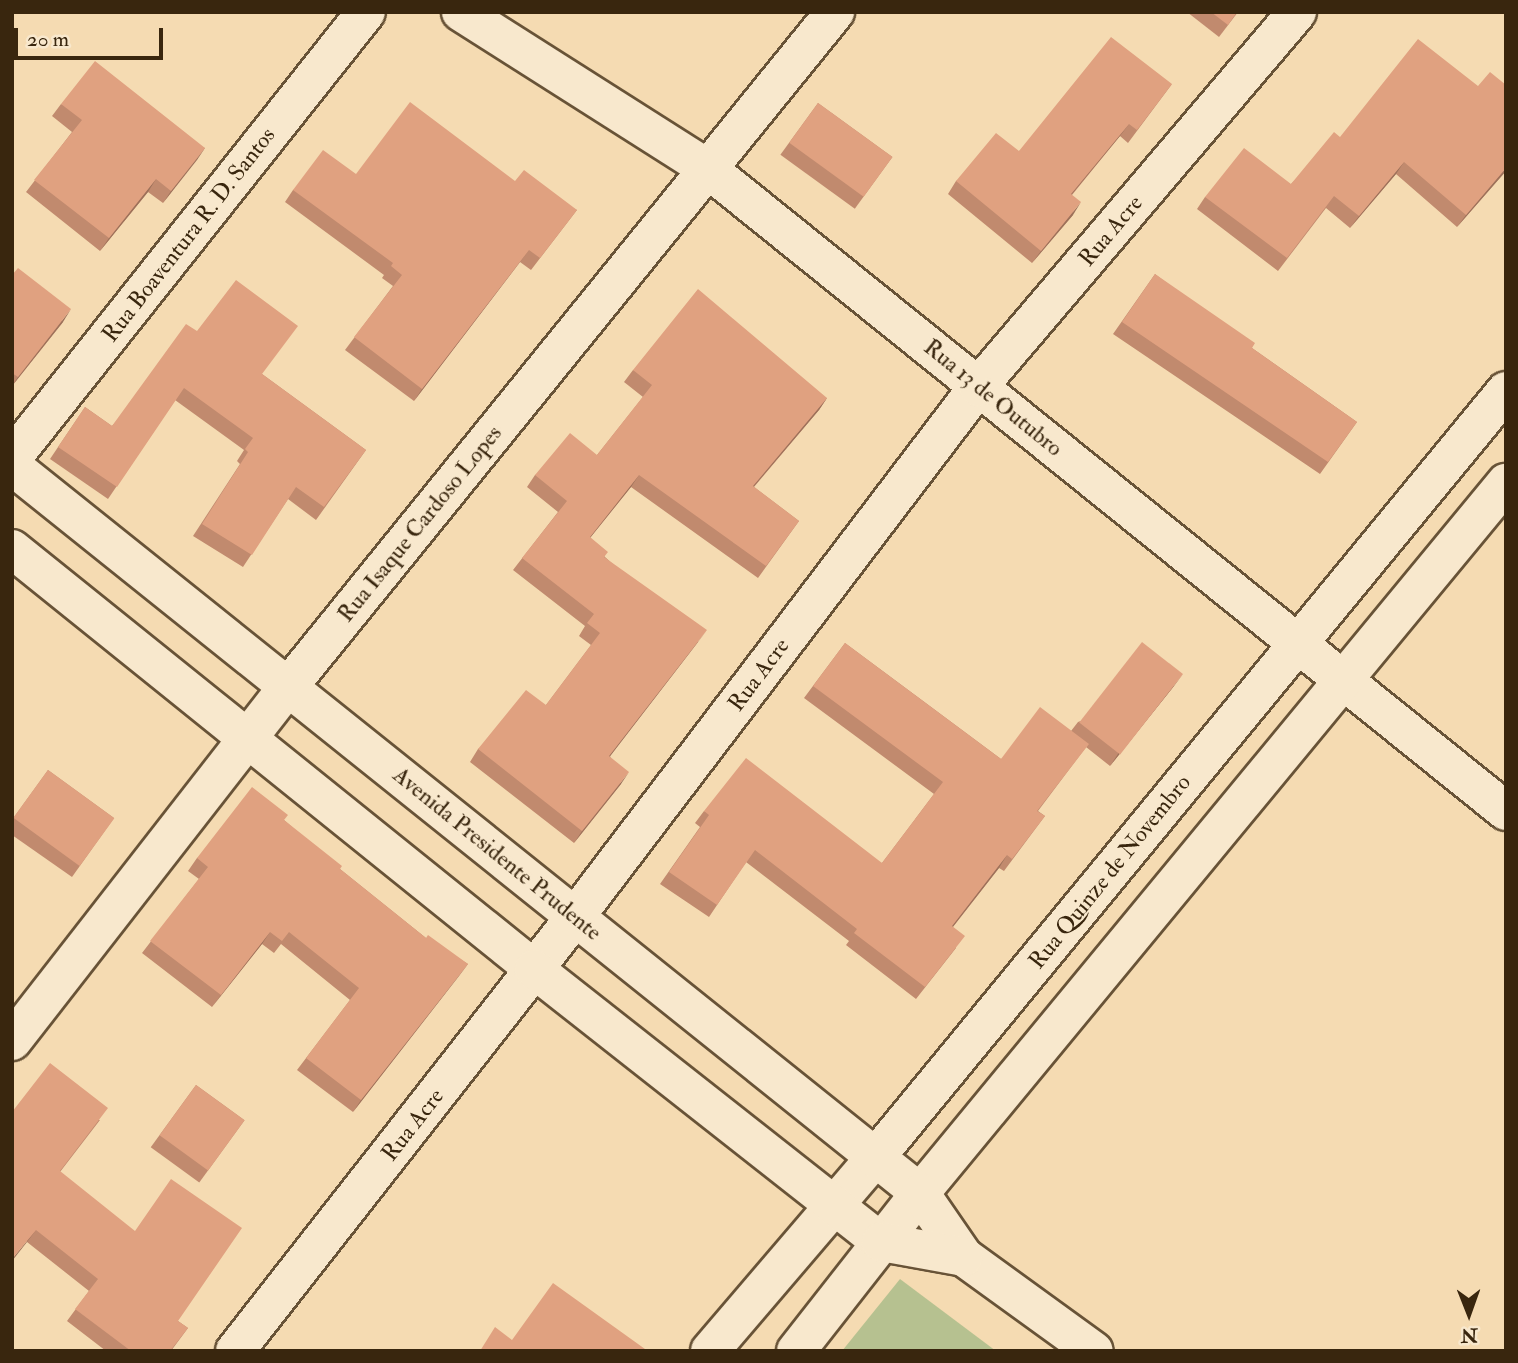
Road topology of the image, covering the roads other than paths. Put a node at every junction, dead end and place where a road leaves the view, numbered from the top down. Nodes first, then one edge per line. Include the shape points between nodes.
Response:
1 (366, 12) edge
2 (461, 12) edge
3 (835, 12) edge
4 (1297, 12) edge
5 (708, 169) junction
6 (978, 387) junction
7 (1506, 391) edge
8 (12, 458) edge
9 (12, 466) edge
10 (1506, 484) edge
11 (12, 549) edge
12 (1298, 644) junction
13 (1343, 680) junction
14 (288, 687) junction
15 (249, 738) junction
16 (1506, 811) edge
17 (575, 917) junction
18 (534, 970) junction
19 (12, 1041) edge
20 (875, 1158) junction
21 (920, 1192) junction
22 (833, 1206) junction
23 (881, 1242) junction
24 (964, 1257) junction
25 (235, 1351) edge
26 (710, 1351) edge
27 (796, 1351) edge
28 (1094, 1351) edge

1 - 8 street, Rua Boaventura R. D. Santos
2 - 5 street, Rua 13 de Outubro
3 - 5 street, Rua Isaque Cardoso Lopes
4 - 6 street, Rua Acre
5 - 6 street, Rua 13 de Outubro
5 - 14 street, Rua Isaque Cardoso Lopes
6 - 12 street, Rua 13 de Outubro
6 - 17 street, Rua Acre
7 - 12 street, Rua Quinze de Novembro
9 - 14 street, Avenida Presidente Prudente
10 - 13 street
11 - 15 street, Avenida Presidente Prudente
12 - 13 street, Rua 13 de Outubro
12 - 20 street, Rua Quinze de Novembro
13 - 16 street, Rua 13 de Outubro
13 - 21 street
14 - 15 street, Rua Isaque Cardoso Lopes
14 - 17 street, Avenida Presidente Prudente
15 - 18 street, Avenida Presidente Prudente
15 - 19 street, Rua Isaque Cardoso Lopes
17 - 18 street, Rua Acre
17 - 20 street, Avenida Presidente Prudente
18 - 22 street, Avenida Presidente Prudente
18 - 25 street, Rua Acre
20 - 21 street, Avenida Presidente Prudente
20 - 22 street, Rua Quinze de Novembro
21 - 23 street
21 - 24 street, Avenida Presidente Prudente
22 - 23 street, Avenida Presidente Prudente
22 - 26 street, Rua Quinze de Novembro
23 - 24 street, Avenida Presidente Prudente
23 - 27 street
24 - 28 street, Avenida Presidente Prudente

